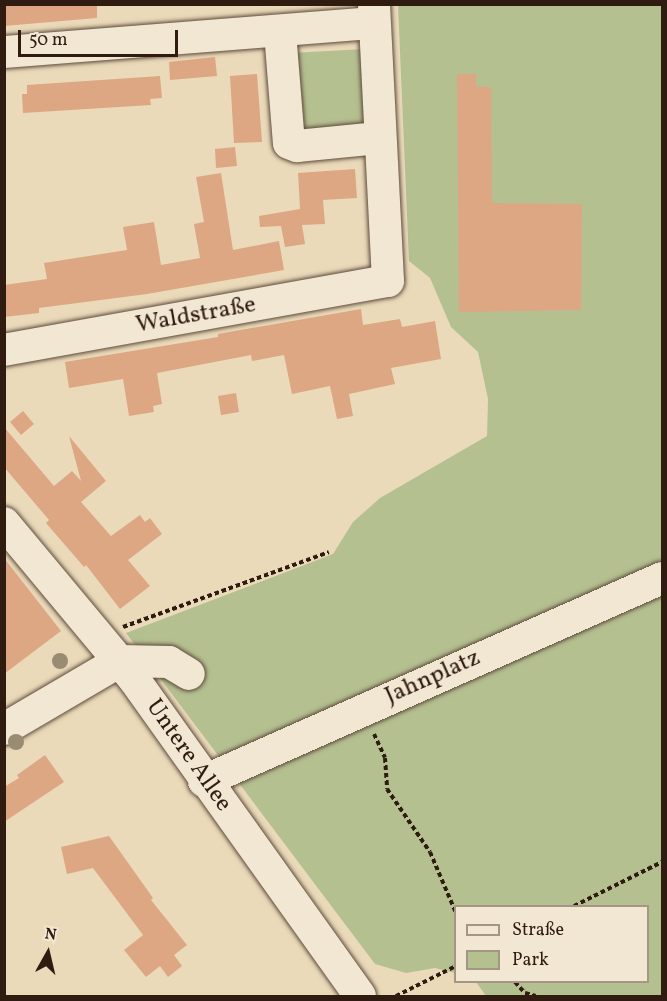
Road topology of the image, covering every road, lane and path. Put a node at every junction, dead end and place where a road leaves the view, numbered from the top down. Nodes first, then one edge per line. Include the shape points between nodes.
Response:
1 (374, 14) edge
2 (280, 32) junction
3 (4, 52) edge
4 (379, 138) junction
5 (4, 350) edge
6 (4, 523) edge
7 (329, 552) dead end
8 (663, 578) edge
9 (99, 635) junction
10 (120, 661) junction
11 (189, 674) dead end
12 (373, 704) junction
13 (4, 729) edge
14 (204, 781) junction
15 (663, 862) edge
16 (576, 905) edge
17 (454, 908) edge
18 (454, 967) edge
19 (517, 983) edge
20 (360, 996) edge
21 (396, 996) edge
22 (536, 996) edge

1 - 2 street
1 - 4 street
2 - 3 street
2 - 4 street via 289,143 297,146
4 - 5 street, Waldstraße via 388,281
6 - 9 street, Untere Allee
7 - 9 path
8 - 12 street, Jahnplatz
9 - 10 street, Untere Allee
10 - 11 street via 169,662
10 - 13 street
10 - 14 street, Untere Allee
12 - 14 street, Jahnplatz
12 - 17 path via 371,729 385,758 387,789 430,852
14 - 20 street, Untere Allee
15 - 16 path
18 - 21 path
19 - 22 path via 525,993

